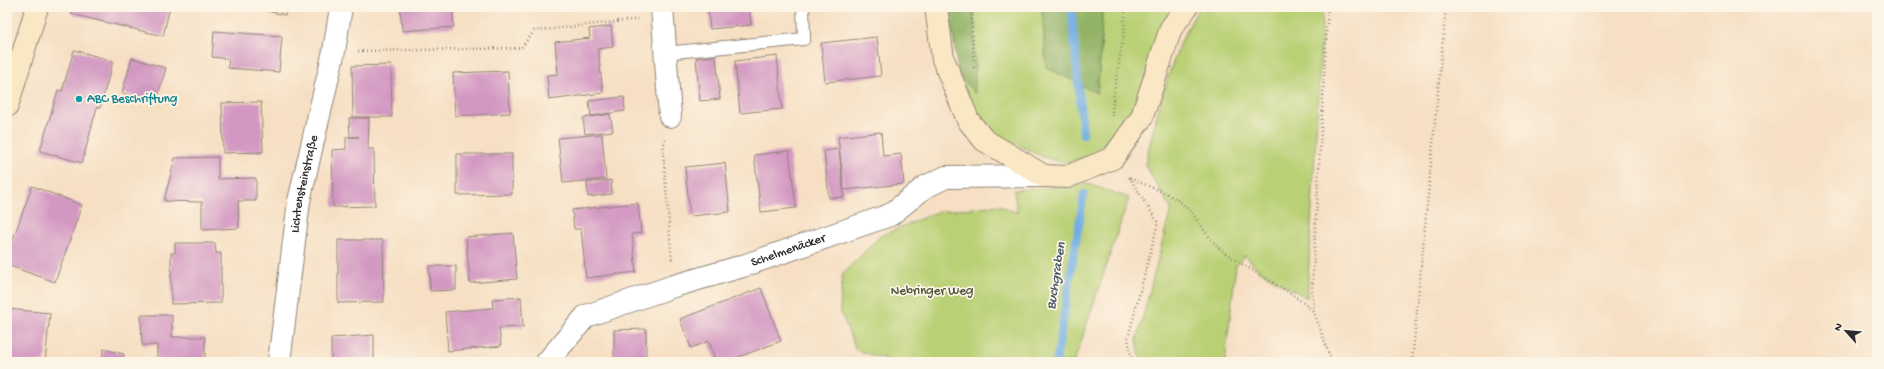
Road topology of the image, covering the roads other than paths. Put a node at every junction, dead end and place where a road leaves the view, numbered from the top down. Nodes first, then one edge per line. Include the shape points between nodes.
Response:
1 (37, 7) edge
2 (341, 7) edge
3 (803, 7) edge
4 (936, 7) edge
5 (1187, 7) edge
6 (662, 12) edge
7 (665, 53) junction
8 (7, 106) edge
9 (670, 116) road end
10 (1044, 176) junction
11 (279, 362) edge
12 (547, 362) edge

1 - 8 street
2 - 11 street, Lichtensteinstraße via 334,51 299,201
3 - 7 lane via 804,39
4 - 10 street via 943,59 968,120 984,140
5 - 10 street via 1171,28 1142,118 1113,158 1067,177
6 - 7 street
7 - 9 street
10 - 12 street, Schelmenäcker via 946,177 926,187 890,215 743,266 586,316

